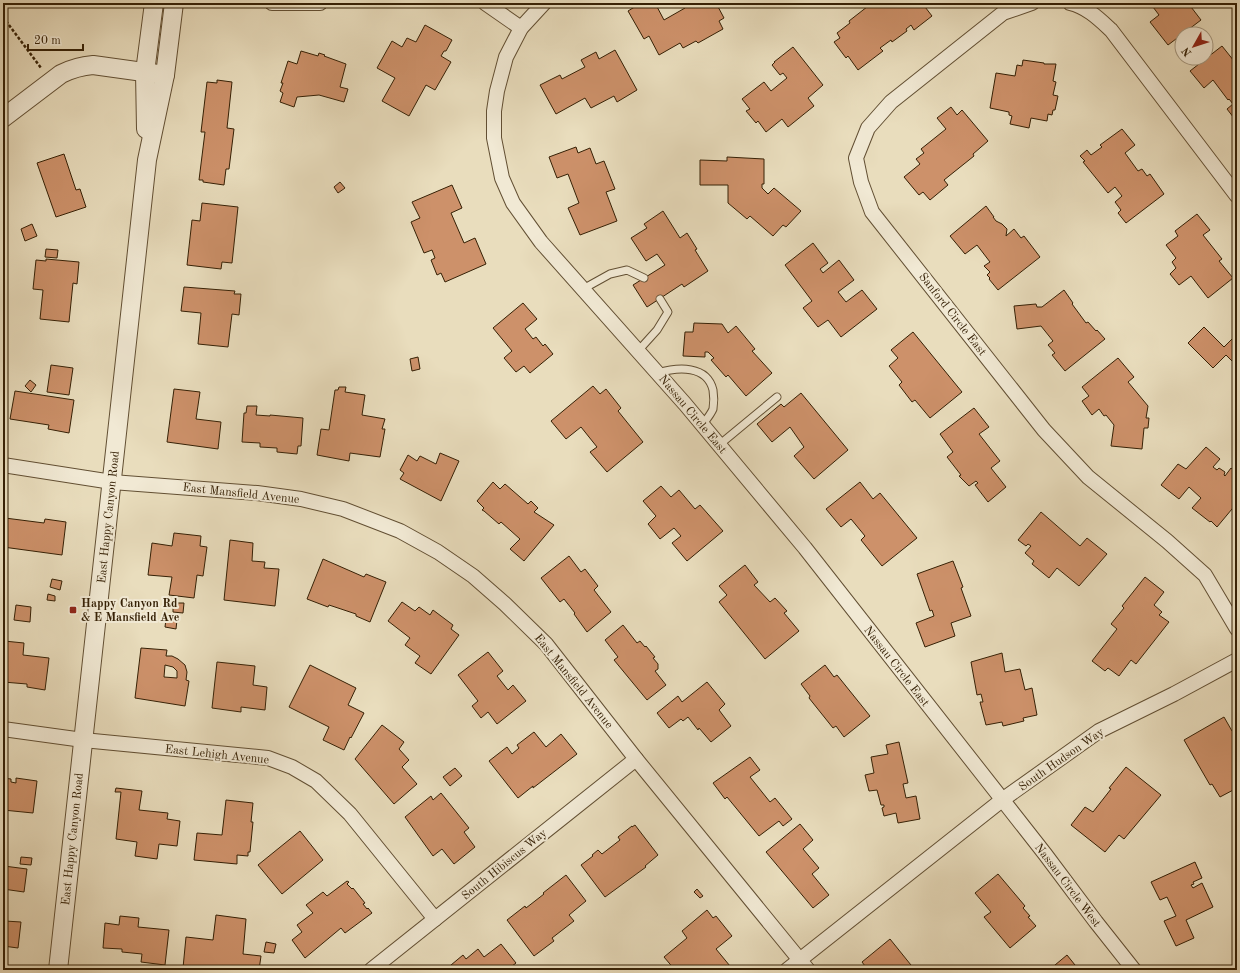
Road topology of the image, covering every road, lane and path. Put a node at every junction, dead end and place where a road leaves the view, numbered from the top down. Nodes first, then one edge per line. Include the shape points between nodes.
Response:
1 (154, 3) edge
2 (174, 3) edge
3 (272, 3) edge
4 (320, 3) edge
5 (485, 3) edge
6 (544, 3) edge
7 (1032, 3) edge
8 (1070, 3) edge
9 (3, 17) edge
10 (521, 28) junction
11 (145, 72) junction
12 (165, 75) junction
13 (51, 81) junction
14 (3, 118) edge
15 (147, 160) junction
16 (1237, 196) edge
17 (644, 278) dead end
18 (583, 289) junction
19 (660, 299) dead end
20 (638, 351) junction
21 (658, 373) junction
22 (777, 397) dead end
23 (703, 424) junction
24 (719, 444) junction
25 (3, 465) edge
26 (112, 482) junction
27 (1237, 629) edge
28 (1237, 660) edge
29 (3, 729) edge
30 (83, 740) junction
31 (636, 759) junction
32 (1002, 800) junction
33 (435, 919) junction
34 (804, 965) edge
35 (58, 970) edge
36 (371, 970) edge
37 (787, 970) edge
38 (1134, 970) edge

1 - 11 street, East Happy Canyon Road
2 - 12 street, East Happy Canyon Road
3 - 4 street
5 - 10 street
6 - 10 street, Nassau Circle East
7 - 27 street, Sanford Circle East via 1003,13 891,102 868,128 856,158 861,182 872,212 1044,430 1088,477 1205,575
8 - 16 street via 1094,14 1111,30
9 - 13 path
10 - 18 street, Nassau Circle East via 506,57 497,91 494,138 498,163 502,178 526,222
11 - 12 street
11 - 13 street via 93,65 82,66 70,69
11 - 15 street, East Happy Canyon Road
12 - 15 street, East Happy Canyon Road
13 - 14 street
15 - 26 street, East Happy Canyon Road
17 - 18 lane via 627,270 610,274
18 - 20 street, Nassau Circle East
19 - 20 lane via 668,312
20 - 21 street, Nassau Circle East
21 - 23 street, Nassau Circle East
21 - 23 lane via 689,369 703,373 712,384 714,395 712,409
22 - 24 lane
23 - 24 street, Nassau Circle East
24 - 32 street, Nassau Circle East via 810,554
25 - 26 street, East Mansfield Avenue
26 - 30 street, East Happy Canyon Road
26 - 31 street, East Mansfield Avenue via 257,493 301,499 343,509 400,531 467,572 505,604 546,644
28 - 32 street, South Hudson Way via 1099,731
29 - 30 street, East Lehigh Avenue
30 - 33 street, East Lehigh Avenue via 268,758 292,767 316,782 350,814
30 - 35 street, East Happy Canyon Road
31 - 33 street, South Hibiscus Way
31 - 34 street, East Mansfield Avenue
32 - 34 street, South Hudson Way via 900,881
32 - 38 street, Nassau Circle West
33 - 36 street, South Hibiscus Way
34 - 37 street, South Hudson Way

